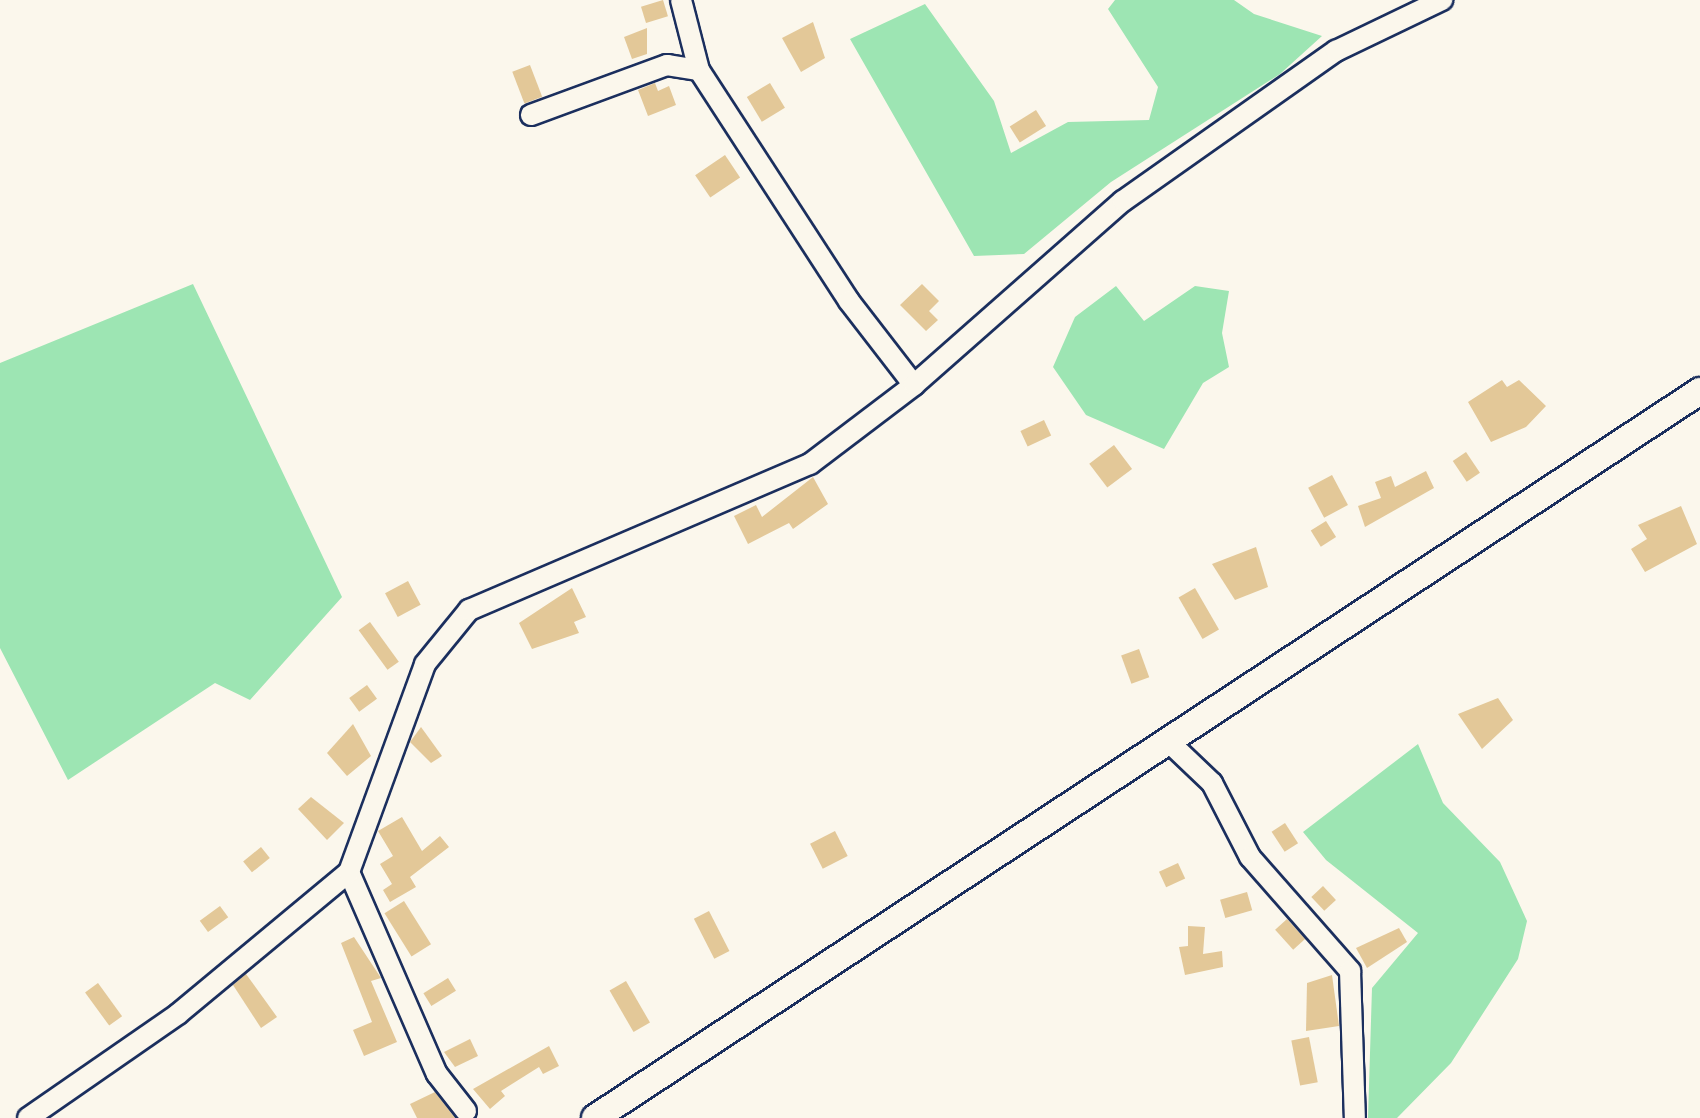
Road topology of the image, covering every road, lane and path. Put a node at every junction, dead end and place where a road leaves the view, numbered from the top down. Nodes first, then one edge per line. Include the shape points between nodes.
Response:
1 (681, 0) edge
2 (1442, 0) edge
3 (699, 70) junction
4 (531, 115) dead end
5 (914, 385) junction
6 (1700, 391) edge
7 (1170, 743) junction
8 (349, 872) junction
9 (466, 1111) dead end
10 (28, 1118) edge
11 (595, 1118) edge
12 (1355, 1118) edge

1 - 3 street
2 - 5 street via 1336,51 1123,201
3 - 4 street via 667,65
3 - 5 street via 849,301
5 - 8 street via 810,464 469,610 425,664
6 - 7 main road
7 - 11 main road
7 - 12 street via 1212,783 1250,857 1350,971
8 - 9 street via 437,1074
8 - 10 street via 178,1014

